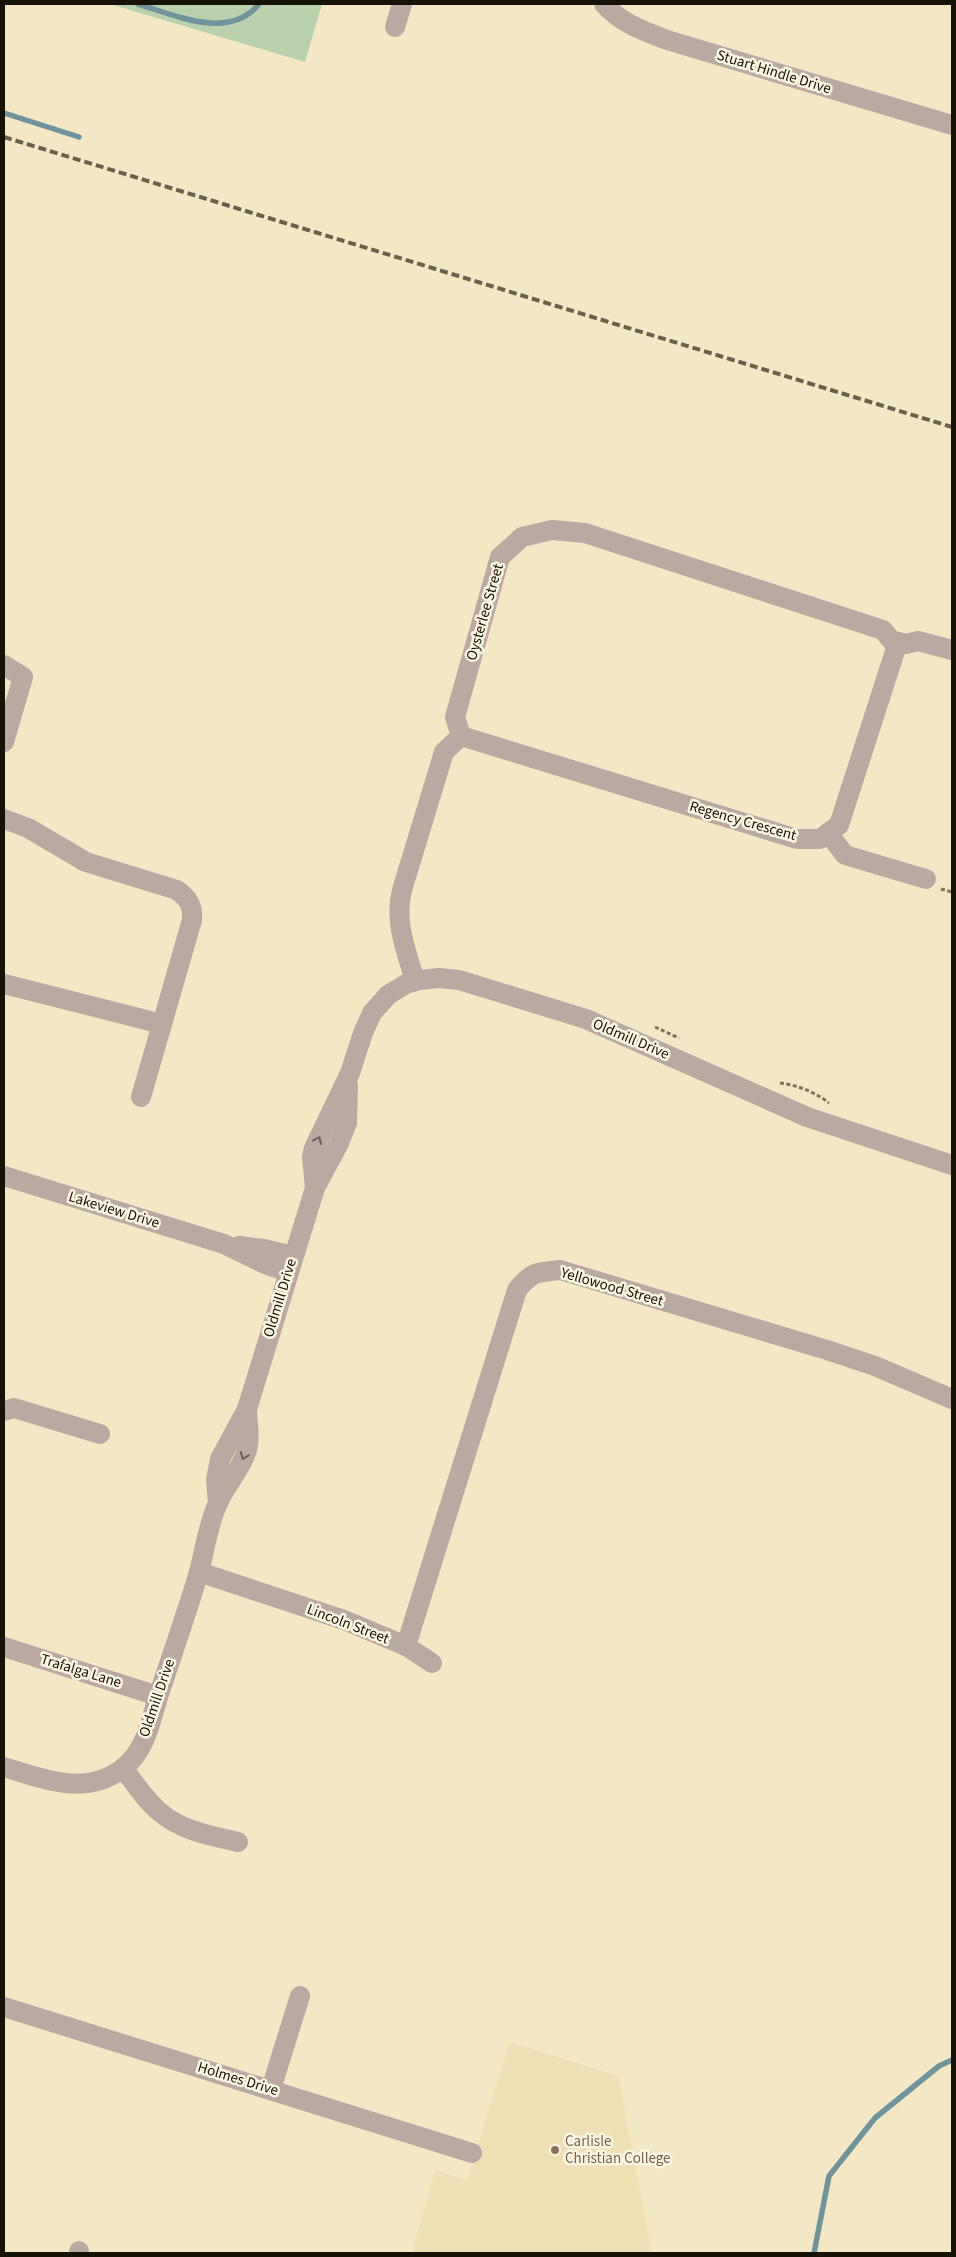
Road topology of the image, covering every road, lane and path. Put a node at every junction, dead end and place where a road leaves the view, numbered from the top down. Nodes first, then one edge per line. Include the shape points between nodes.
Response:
1 (402, 4) edge
2 (604, 4) edge
3 (394, 26) dead end
4 (952, 125) edge
5 (898, 642) junction
6 (952, 650) edge
7 (4, 665) edge
8 (462, 736) junction
9 (4, 742) edge
10 (4, 819) edge
11 (828, 833) junction
12 (926, 879) dead end
13 (415, 981) junction
14 (4, 984) edge
15 (162, 1024) junction
16 (654, 1027) dead end
17 (681, 1039) dead end
18 (773, 1082) dead end
19 (141, 1097) dead end
20 (833, 1107) dead end
21 (952, 1165) edge
22 (4, 1176) edge
23 (290, 1264) junction
24 (952, 1399) edge
25 (4, 1411) edge
26 (100, 1434) dead end
27 (197, 1576) junction
28 (406, 1646) junction
29 (4, 1647) edge
30 (432, 1663) dead end
31 (158, 1696) junction
32 (4, 1767) edge
33 (123, 1768) junction
34 (238, 1842) dead end
35 (300, 1996) dead end
36 (4, 2007) edge
37 (271, 2089) junction
38 (472, 2153) dead end

1 - 3 street
2 - 4 street, Stuart Hindle Drive via 635,28 667,40
5 - 6 street via 918,641
5 - 8 street, Oysterlee Street via 891,640 883,630 585,533 552,530 522,537 500,557 455,718
5 - 11 street via 839,825
7 - 9 street via 23,677
8 - 11 street, Regency Crescent via 797,839 820,839
8 - 13 street via 444,752 399,902 399,924
10 - 15 street via 28,828 86,862 178,890 187,897 193,912 192,920
11 - 12 street via 844,855
13 - 21 street, Oldmill Drive via 459,980 578,1017 807,1117
13 - 23 street, Oldmill Drive via 388,996 372,1013 350,1073 314,1148 315,1188
14 - 15 street
15 - 19 street
16 - 17 path
18 - 20 path via 819,1096
22 - 23 street, Lakeview Drive via 224,1244 264,1249
23 - 27 street, Oldmill Drive via 247,1409 220,1459 216,1480 218,1503
24 - 28 street, Yellowood Street via 827,1350 560,1270 541,1271 528,1276 517,1290
25 - 26 street via 14,1408
27 - 28 street, Lincoln Street via 211,1586 259,1593 344,1620
27 - 31 street, Oldmill Drive
28 - 30 street, Lincoln Street
29 - 31 street, Trafalga Lane
31 - 33 street, Oldmill Drive via 144,1741
32 - 33 street, Oldmill Drive via 70,1785 95,1782
33 - 34 street via 149,1801 169,1819
35 - 37 street
36 - 37 street, Holmes Drive
37 - 38 street, Holmes Drive

